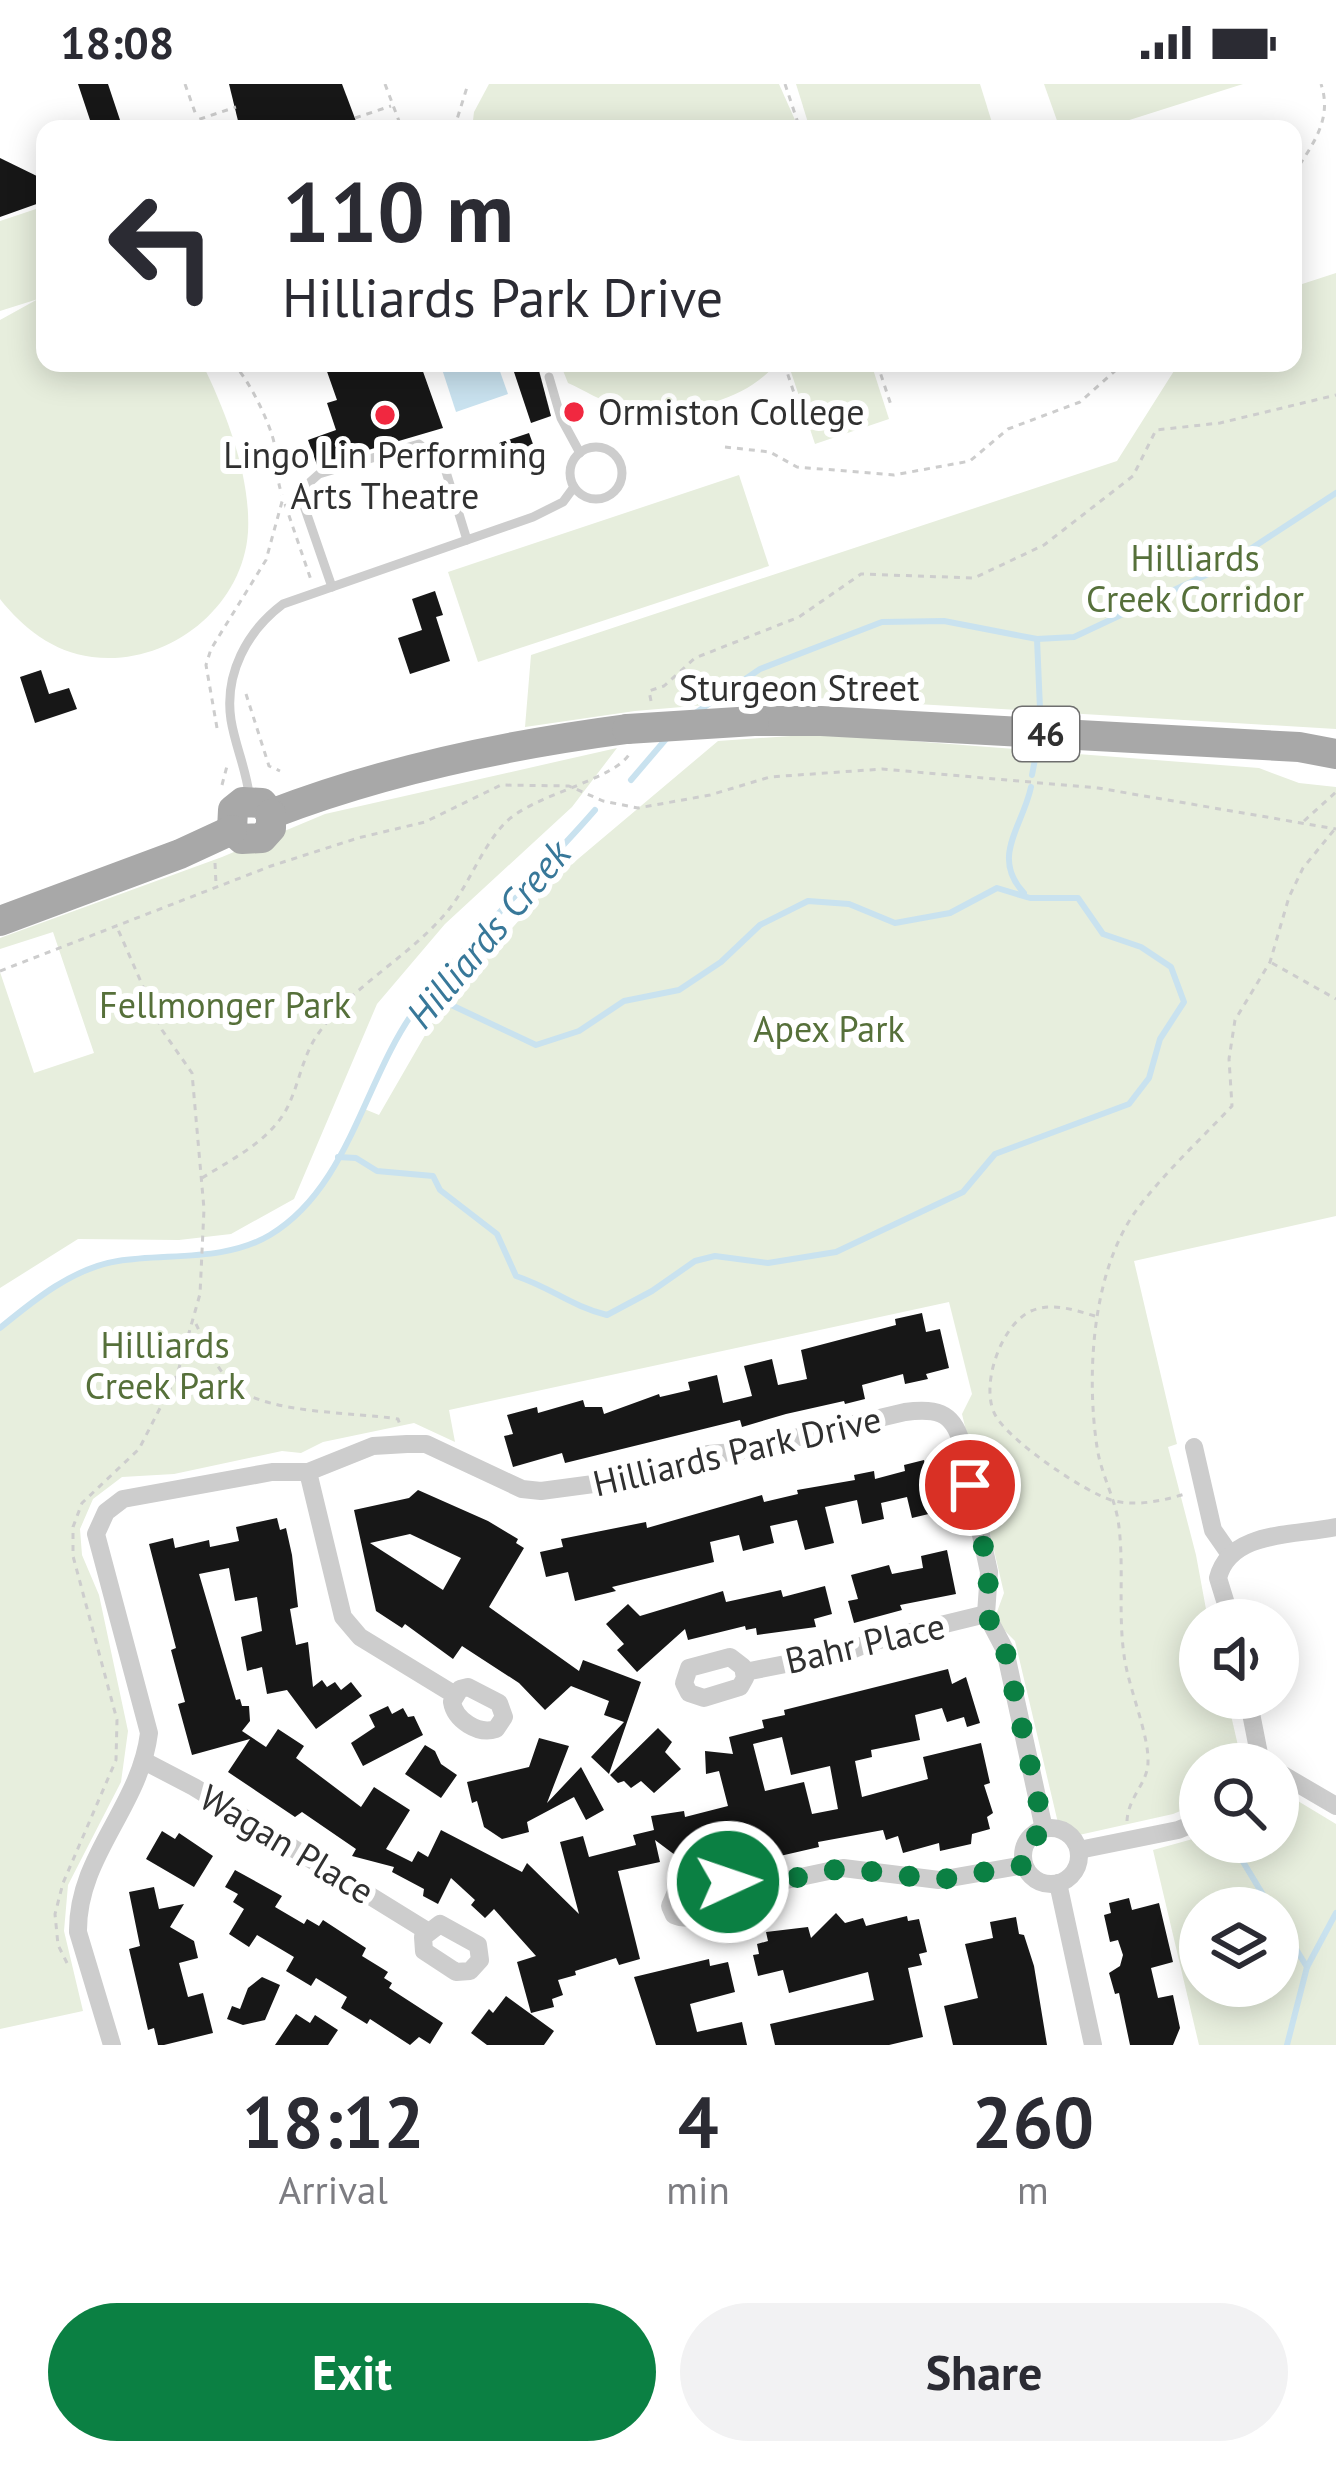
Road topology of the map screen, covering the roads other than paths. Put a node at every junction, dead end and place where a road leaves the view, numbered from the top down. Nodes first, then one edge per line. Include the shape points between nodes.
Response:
1 (549, 377) dead end
2 (580, 453) junction
3 (574, 487) junction
4 (467, 540) junction
5 (332, 587) junction
6 (1336, 754) edge
7 (260, 807) junction
8 (0, 921) edge
9 (1194, 1447) dead end
10 (308, 1472) junction
11 (1336, 1526) edge
12 (1229, 1553) junction
13 (1224, 1599) edge
14 (986, 1614) junction
15 (745, 1672) dead end
16 (454, 1695) dead end
17 (146, 1762) junction
18 (1299, 1784) edge
19 (1336, 1806) edge
20 (1179, 1826) edge
21 (1044, 1829) junction
22 (1078, 1850) junction
23 (1024, 1865) junction
24 (1058, 1883) junction
25 (734, 1891) dead end
26 (427, 1930) dead end
27 (112, 2045) edge
28 (1093, 2045) edge

1 - 2 lane
2 - 3 lane via 571,469
2 - 3 lane via 597,447 613,454 622,478 613,493 596,499
3 - 4 lane via 563,502
4 - 5 lane
4 - 5 lane via 443,462 419,445 319,474 303,502
5 - 7 lane via 260,621 238,660 230,707
6 - 7 main road, Sturgeon Street / 46, bridge via 754,721 556,738
7 - 8 main road via 233,810 224,843
9 - 12 street via 1213,1530
10 - 14 street, Hilliards Park Drive via 373,1446 426,1444 522,1489 562,1491 930,1409 956,1425 961,1442 989,1572
10 - 16 street via 343,1617 360,1637
10 - 17 street, Hilliards Park Drive via 123,1499 106,1512 96,1534 149,1733
11 - 12 street
12 - 13 street via 1218,1578
14 - 15 street, Bahr Place
14 - 21 street, Hilliards Park Drive via 1005,1650
17 - 26 street, Wagan Place
17 - 27 street via 92,1859 78,1915
18 - 19 street
20 - 22 street
21 - 22 street via 1062,1830
21 - 23 street via 1024,1847
22 - 24 street via 1076,1868
23 - 24 street via 1034,1878
23 - 25 street via 939,1880 843,1868
24 - 28 street

